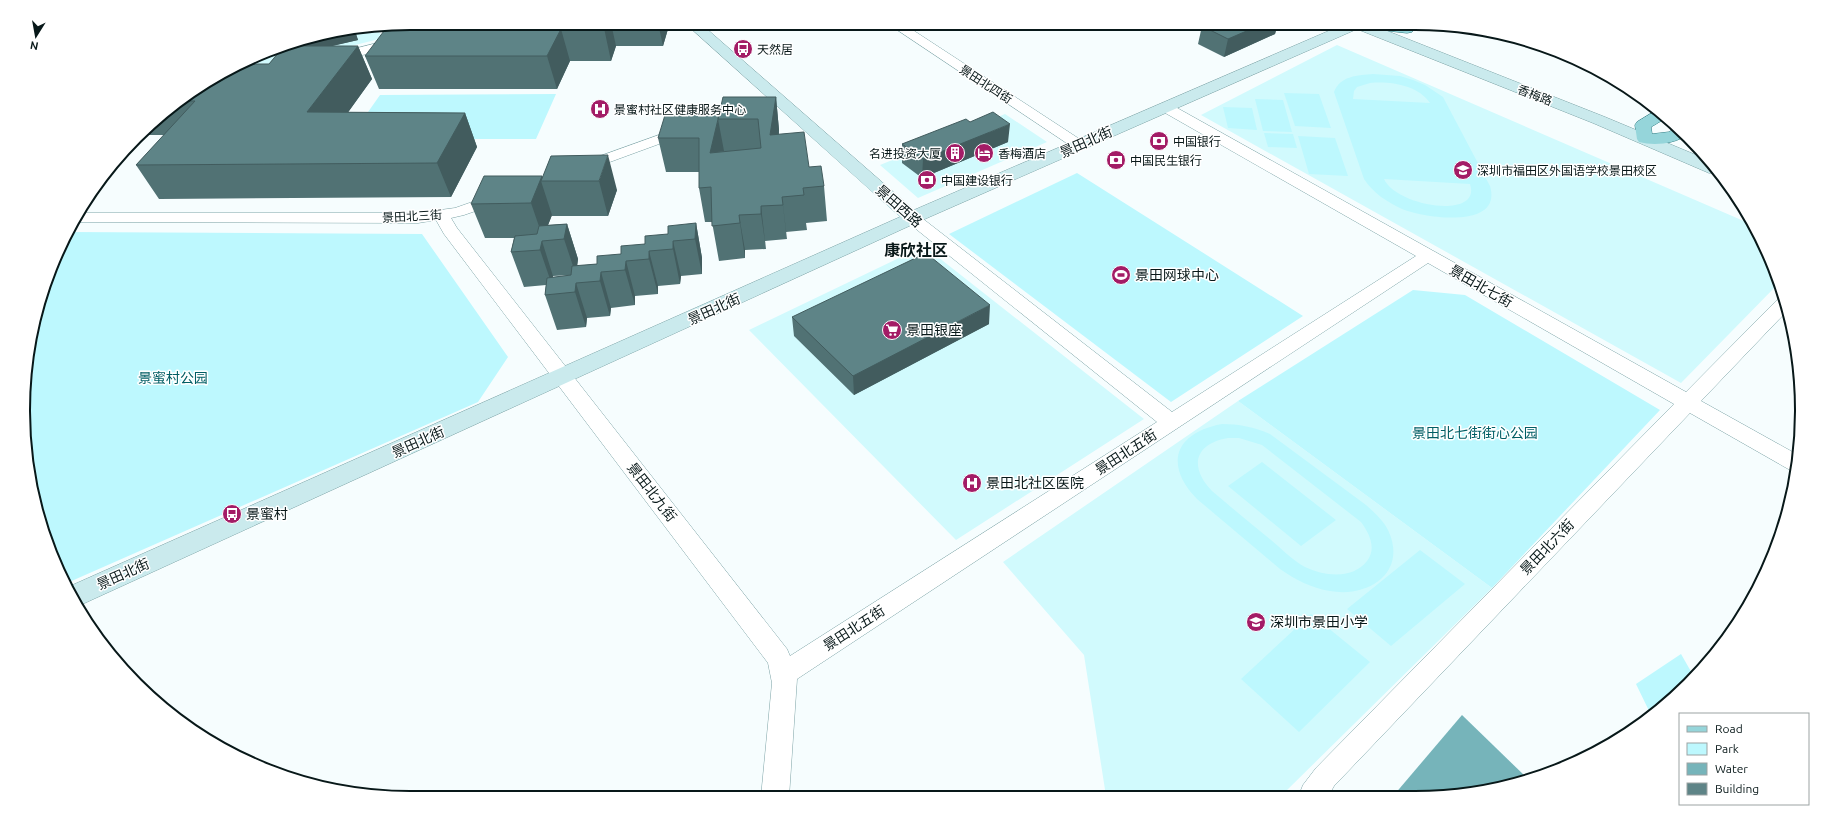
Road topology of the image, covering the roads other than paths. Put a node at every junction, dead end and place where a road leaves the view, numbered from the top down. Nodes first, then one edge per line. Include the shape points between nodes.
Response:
1 (699, 30) edge
2 (904, 30) edge
3 (914, 30) edge
4 (1341, 30) edge
5 (1375, 30) edge
6 (1409, 30) edge
7 (406, 39) edge
8 (322, 61) edge
9 (1165, 107) junction
10 (1657, 118) edge
11 (695, 126) edge
12 (1644, 132) junction
13 (1677, 134) edge
14 (1083, 143) junction
15 (1703, 163) edge
16 (569, 172) edge
17 (511, 193) edge
18 (441, 215) junction
19 (82, 218) edge
20 (912, 218) junction
21 (1428, 256) junction
22 (1780, 307) edge
23 (563, 377) junction
24 (1687, 403) junction
25 (1172, 423) junction
26 (1792, 461) edge
27 (77, 595) edge
28 (784, 674) junction
29 (776, 791) edge
30 (1315, 791) edge

1 - 20 street, 景田西路 via 769,100
2 - 14 street, 景田北四街
3 - 14 street, 景田北四街
4 - 9 street, 景田北街
5 - 12 street, 香梅路
6 - 12 street, 香梅路
7 - 8 street
9 - 14 street, 景田北街
9 - 21 street, 景田北七街
10 - 12 main road
11 - 16 street
12 - 13 main road
12 - 15 street, 香梅路
14 - 20 street, 景田北街
17 - 18 street, 景田北三街 via 468,209
18 - 19 street, 景田北三街 via 408,218
18 - 23 street, 景田北九街
20 - 23 street, 景田北街
20 - 25 street, 景田西路
21 - 24 street, 景田北七街
21 - 25 street, 景田北五街
22 - 24 street, 景田北六街
23 - 27 street, 景田北街
23 - 28 street, 景田北九街 via 769,644 778,657
24 - 26 street, 景田北七街
24 - 30 street, 景田北六街 via 1325,777
25 - 28 street, 景田北五街
28 - 29 street, 景田北九街

